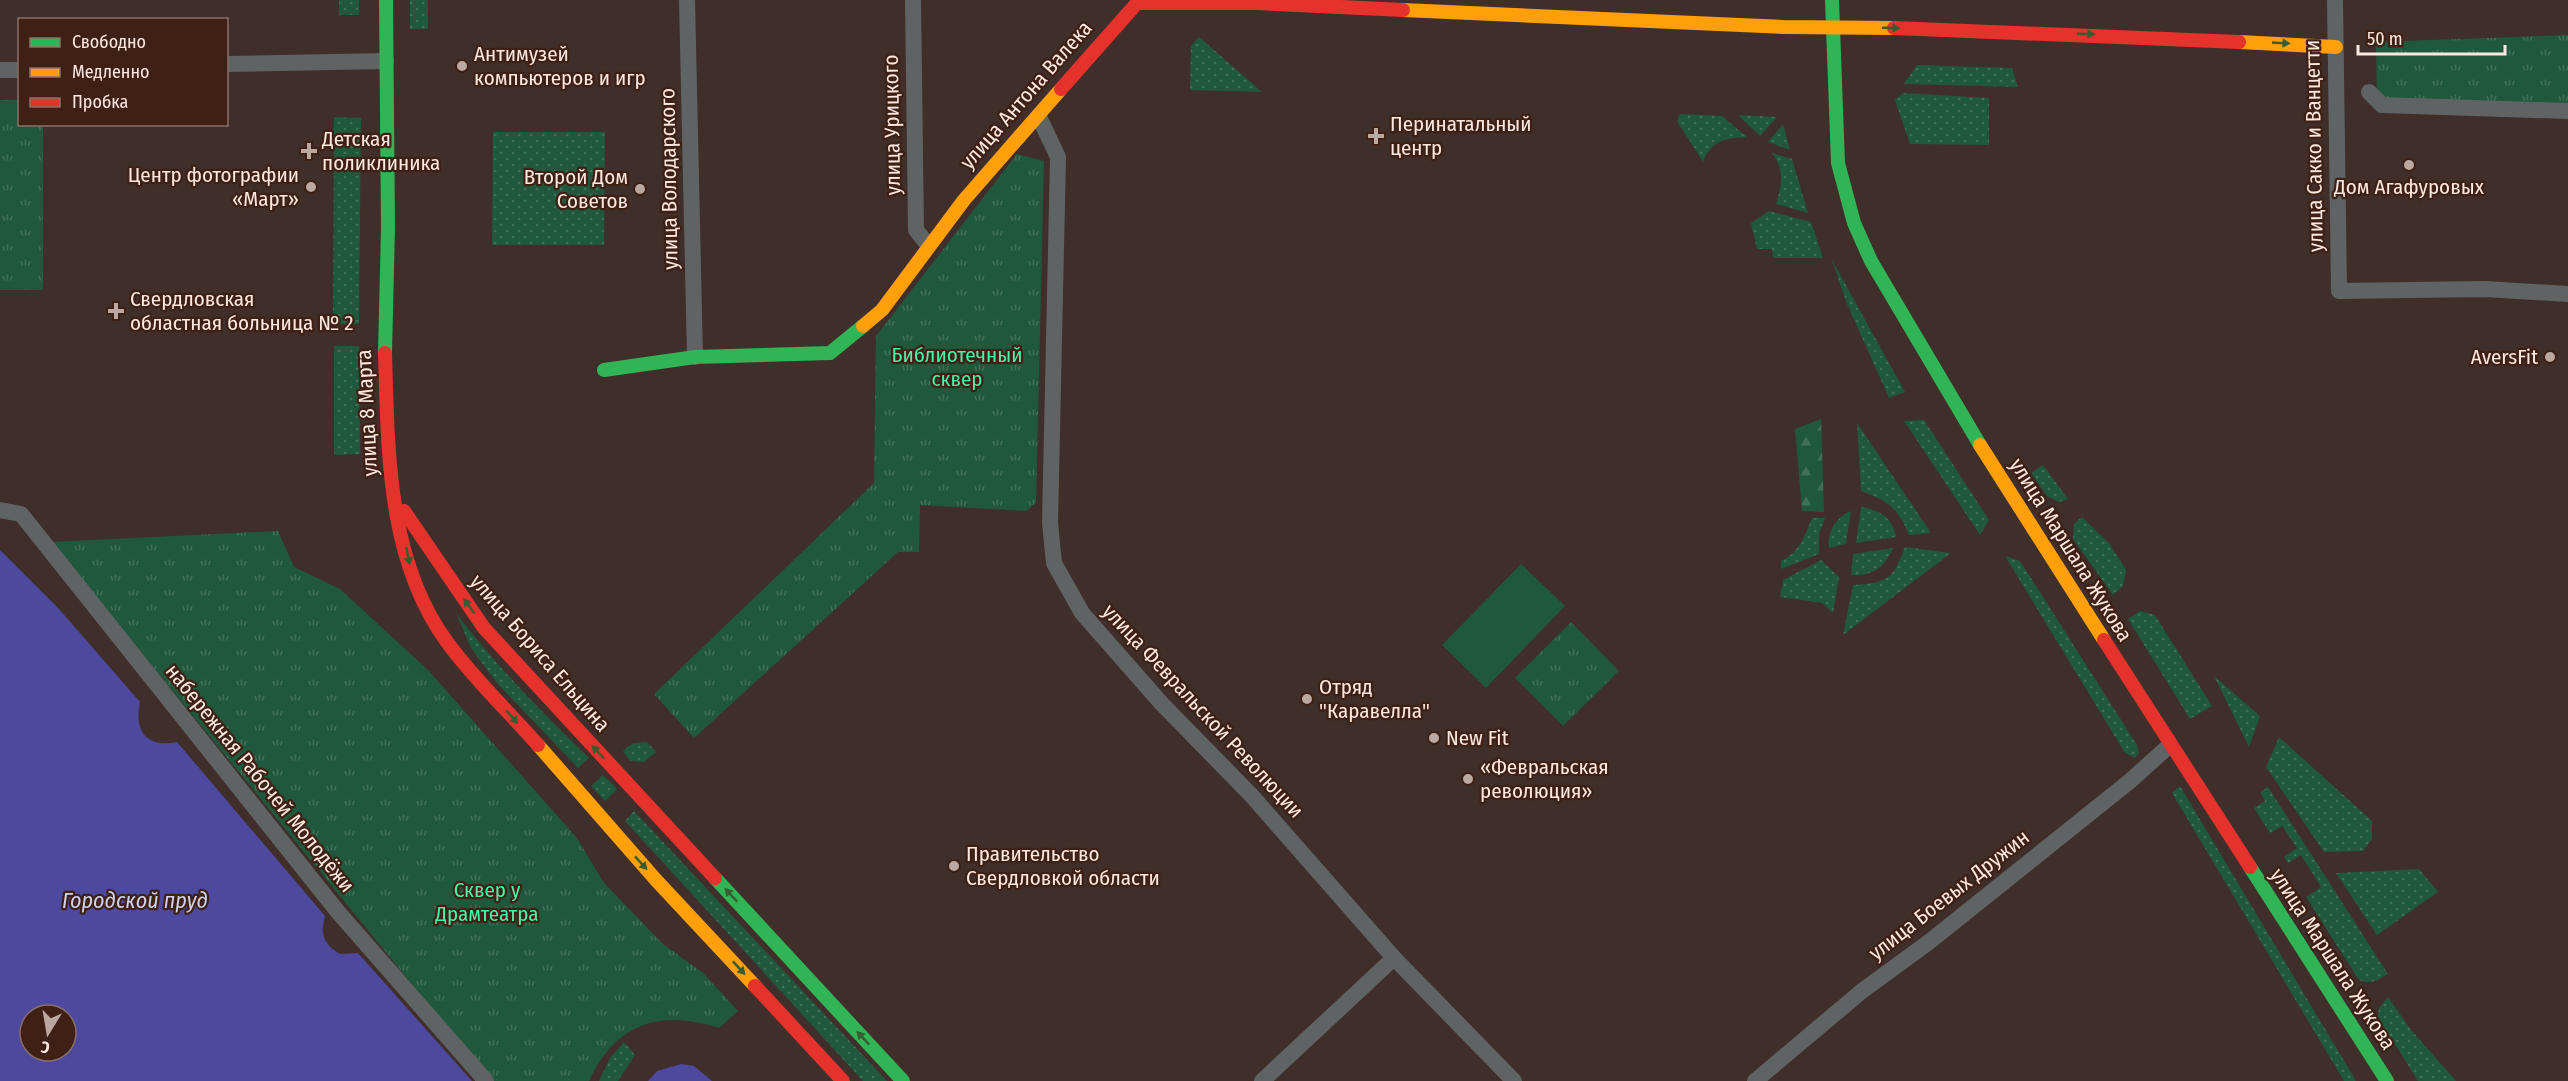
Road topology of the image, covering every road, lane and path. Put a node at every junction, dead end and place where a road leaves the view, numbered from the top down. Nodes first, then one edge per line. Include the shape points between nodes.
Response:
1 (386, 0) edge
2 (687, 0) edge
3 (913, 0) edge
4 (1832, 0) edge
5 (2335, 0) edge
6 (1137, 1) edge
7 (1833, 28) junction
8 (2336, 47) junction
9 (386, 61) junction
10 (228, 64) edge
11 (0, 70) edge
12 (18, 70) edge
13 (2369, 92) dead end
14 (2568, 111) edge
15 (1040, 117) junction
16 (928, 245) junction
17 (2568, 294) edge
18 (695, 357) junction
19 (604, 370) dead end
20 (396, 499) junction
21 (0, 510) edge
22 (2170, 745) junction
23 (1394, 958) junction
24 (486, 1081) edge
25 (843, 1081) edge
26 (903, 1081) edge
27 (1262, 1081) edge
28 (1514, 1081) edge
29 (1755, 1081) edge
30 (2387, 1081) edge

1 - 9 street, улица 8 Марта
2 - 18 street, улица Володарского
3 - 16 street, улица Урицкого via 916,230
4 - 7 street, улица Маршала Жукова
5 - 8 street, улица Сакко и Ванцетти
6 - 7 street, улица Антона Валека
6 - 15 street, улица Антона Валека
7 -> 8 street, улица Антона Валека via 2088,34
7 - 22 street, улица Маршала Жукова via 1838,163 1854,223 1871,261 1946,390
8 - 17 street, улица Сакко и Ванцетти via 2339,291 2485,289
9 - 10 street
9 - 20 street, улица 8 Марта via 385,418 389,474
11 - 12 street
13 - 14 street via 2382,105
15 - 16 street, улица Антона Валека
15 - 23 street, улица Февральской Революции via 1058,158 1050,523 1054,563 1082,613 1135,675 1252,796
16 - 18 street, улица Антона Валека via 882,310 830,353
18 - 19 street, улица Антона Валека
20 -> 25 street via 411,570 447,642 656,880
26 -> 20 street, улица Бориса Ельцина via 484,628
21 - 24 street, набережная Рабочей Молодёжи via 21,514 338,912
22 - 29 street, улица Боевых Дружин
22 - 30 street, улица Маршала Жукова
23 - 27 street
23 - 28 street, улица Февральской Революции

